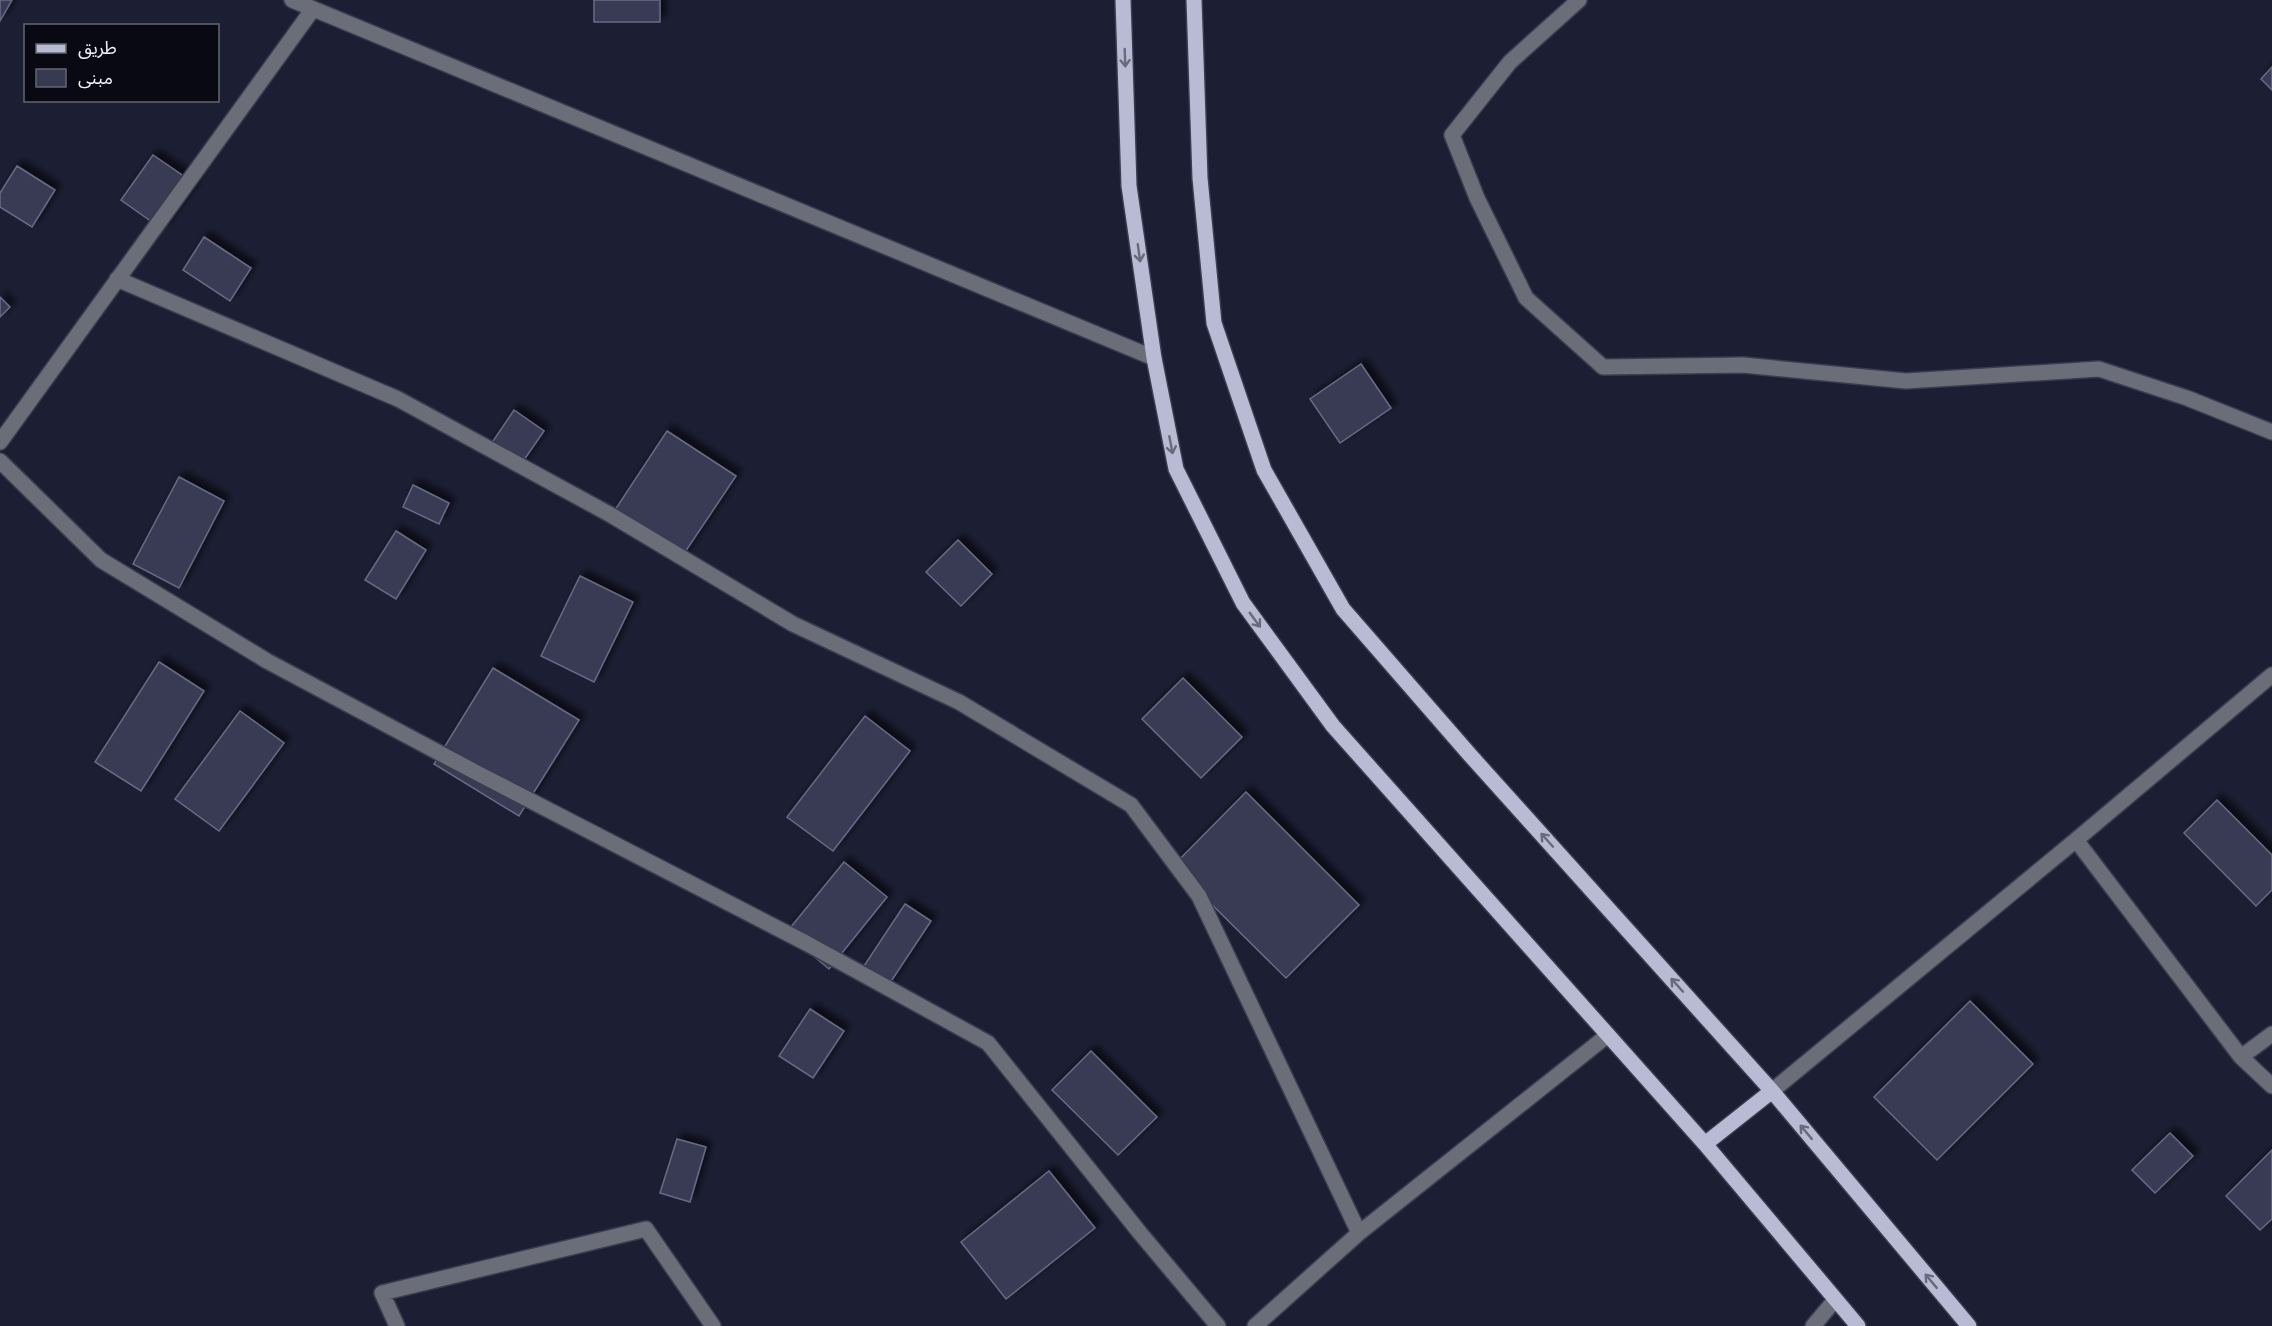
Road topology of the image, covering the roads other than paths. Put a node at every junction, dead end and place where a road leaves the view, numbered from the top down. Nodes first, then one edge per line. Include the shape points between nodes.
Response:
1 (292, 0) edge
2 (1123, 0) edge
3 (1194, 0) edge
4 (1579, 0) edge
5 (313, 9) junction
6 (117, 279) junction
7 (1154, 357) junction
8 (2272, 432) edge
9 (0, 442) edge
10 (0, 461) edge
11 (2272, 675) edge
12 (2076, 840) junction
13 (2272, 1034) edge
14 (1608, 1035) junction
15 (2241, 1057) junction
16 (2272, 1086) edge
17 (1772, 1091) junction
18 (1705, 1144) junction
19 (1359, 1233) junction
20 (1835, 1300) junction
21 (396, 1326) edge
22 (713, 1326) edge
23 (1218, 1326) edge
24 (1255, 1326) edge
25 (1813, 1326) edge
26 (1858, 1326) edge
27 (1969, 1326) edge

1 - 5 street
2 -> 7 main road via 1129,186
17 -> 3 main road via 1343,609 1264,470 1214,323 1200,178
4 - 8 street via 1510,62 1452,135 1526,298 1603,367 1743,365 1906,381 2099,369
5 - 6 street
5 - 7 street
6 - 9 street
6 - 19 street via 398,399 611,516 793,624 959,702 1131,805 1199,896
7 -> 14 main road via 1176,469 1243,603 1333,726
10 - 23 street via 101,560 267,661 806,943 988,1043
11 - 12 street
12 - 15 street
12 - 17 street
13 - 15 street
14 - 18 main road
14 - 19 street
15 - 16 street
17 - 18 main road
27 -> 17 main road
18 - 20 main road
19 - 24 street
20 - 25 street
20 - 26 main road
21 - 22 street via 382,1293 646,1228

